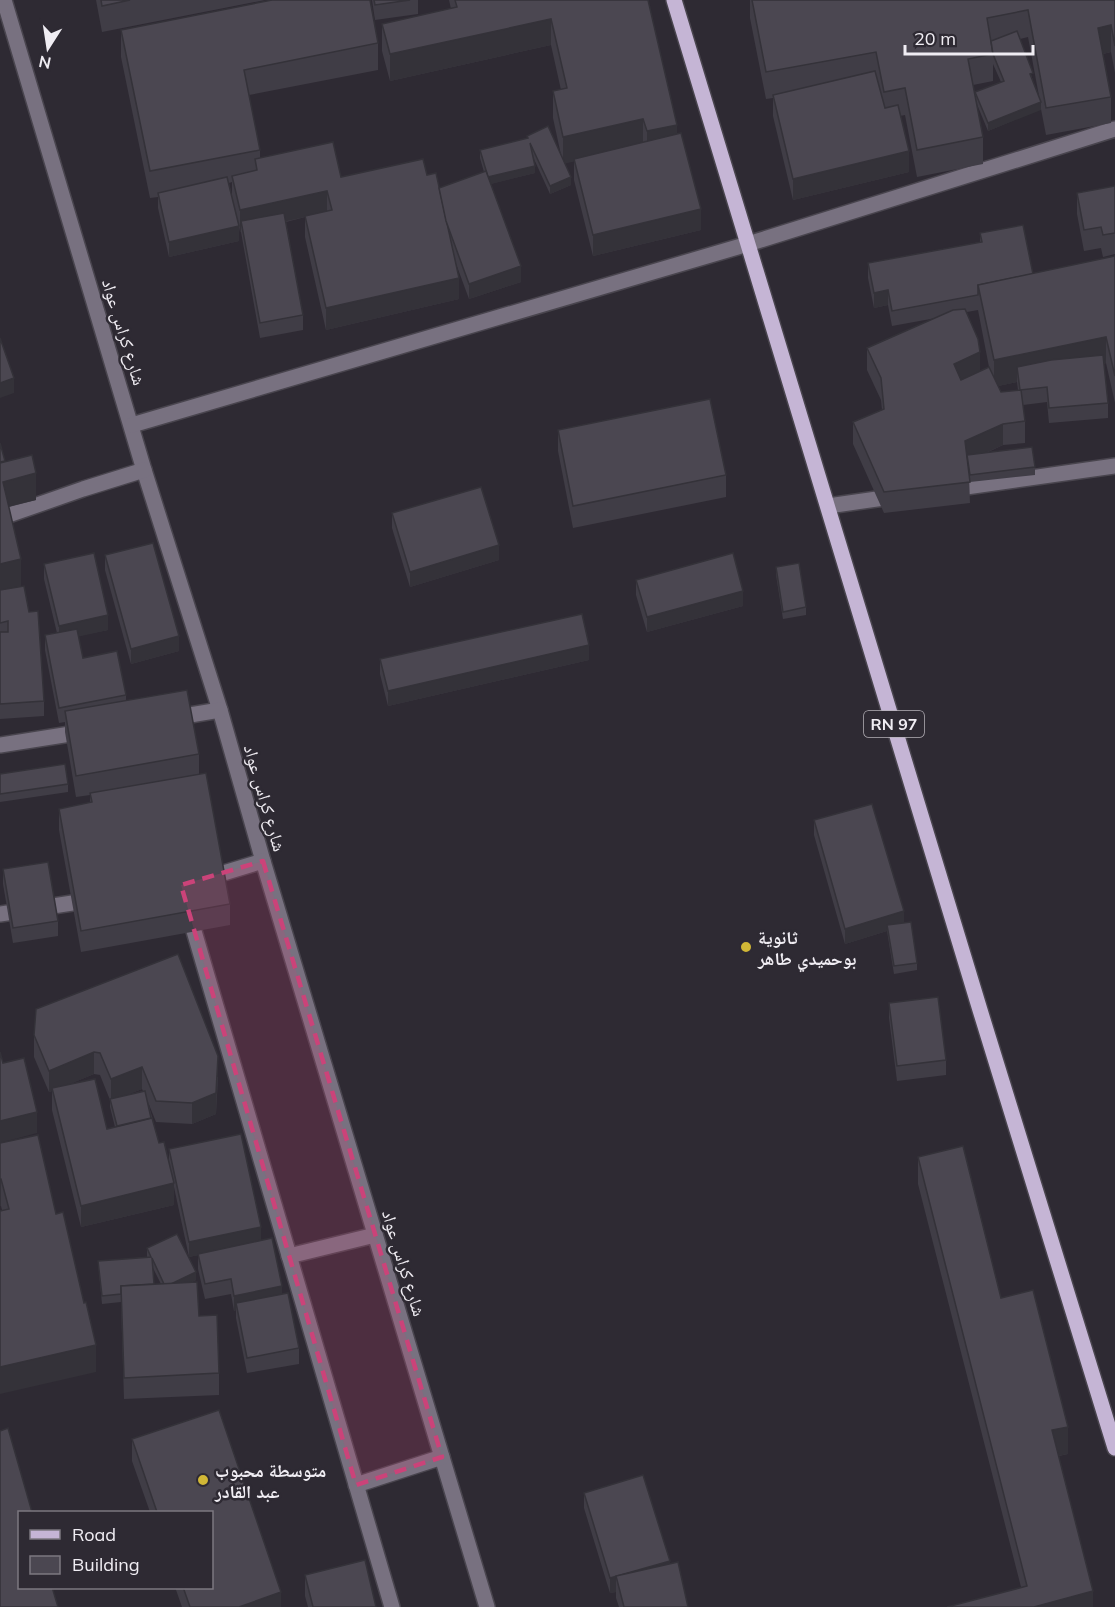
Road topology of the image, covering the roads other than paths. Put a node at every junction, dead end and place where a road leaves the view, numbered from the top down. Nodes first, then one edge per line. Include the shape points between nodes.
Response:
1 (4, 0) edge
2 (674, 0) edge
3 (1115, 129) edge
4 (748, 244) junction
5 (132, 425) junction
6 (1115, 466) edge
7 (144, 470) junction
8 (943, 490) edge
9 (908, 495) edge
10 (828, 506) junction
11 (0, 518) edge
12 (220, 710) junction
13 (162, 719) edge
14 (93, 730) edge
15 (0, 745) edge
16 (262, 861) junction
17 (191, 882) edge
18 (184, 897) edge
19 (102, 898) edge
20 (0, 914) edge
21 (375, 1235) junction
22 (289, 1256) junction
23 (1115, 1448) edge
24 (442, 1457) junction
25 (356, 1485) junction
26 (392, 1607) edge
27 (487, 1607) edge

1 - 5 street, شارع كراس عواد
2 - 4 main road, RN 97
3 - 4 street
4 - 5 street
4 - 10 main road, RN 97
5 - 7 street, شارع كراس عواد
6 - 8 street
7 - 11 street
7 - 12 street, شارع كراس عواد
9 - 10 street
10 - 23 main road, RN 97
12 - 13 street
12 - 16 street, شارع كراس عواد
14 - 15 street
16 - 17 street
16 - 21 street, شارع كراس عواد
18 - 22 street
19 - 20 street
21 - 22 street
21 - 24 street, شارع كراس عواد
22 - 25 street
24 - 25 street
24 - 27 street, شارع كراس عواد
25 - 26 street

